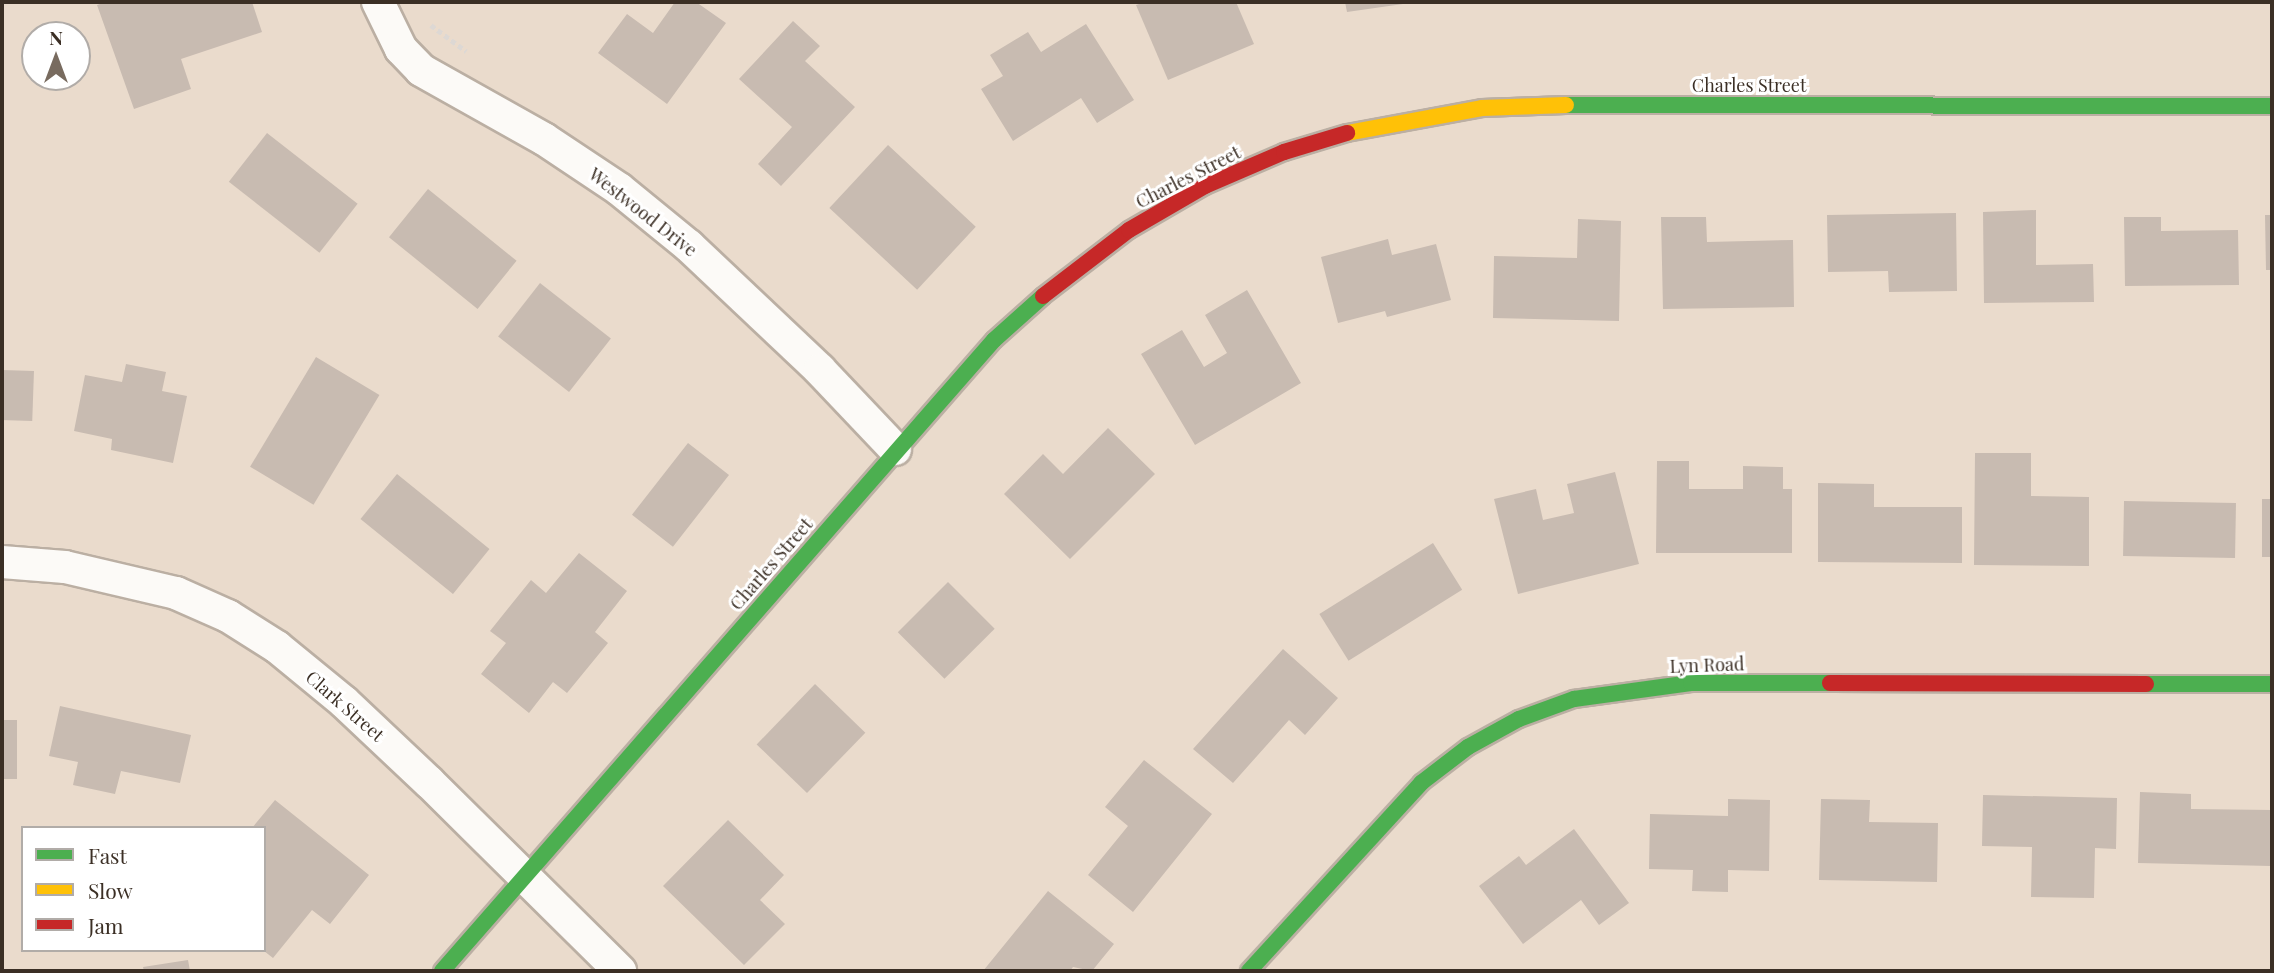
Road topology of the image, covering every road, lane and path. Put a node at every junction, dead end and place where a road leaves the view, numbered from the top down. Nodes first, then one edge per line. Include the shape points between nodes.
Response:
1 (377, 2) edge
2 (2272, 106) edge
3 (895, 449) junction
4 (2, 562) edge
5 (2272, 684) edge
6 (524, 877) junction
7 (442, 971) edge
8 (620, 971) edge
9 (1249, 971) edge

1 - 3 street, Westwood Drive via 401,49 421,69 544,139 619,189 699,255
2 - 3 street, Charles Street via 1599,104 1482,108 1368,126 1284,152 1205,187 1129,230 1059,282 994,340
3 - 6 street, Charles Street
4 - 6 street, Clark Street via 121,578 176,593 228,616 276,647 344,702
5 - 9 street, Lyn Road via 1690,683 1574,699 1468,747 1421,783
6 - 7 street, Charles Street
6 - 8 street, Clark Street

